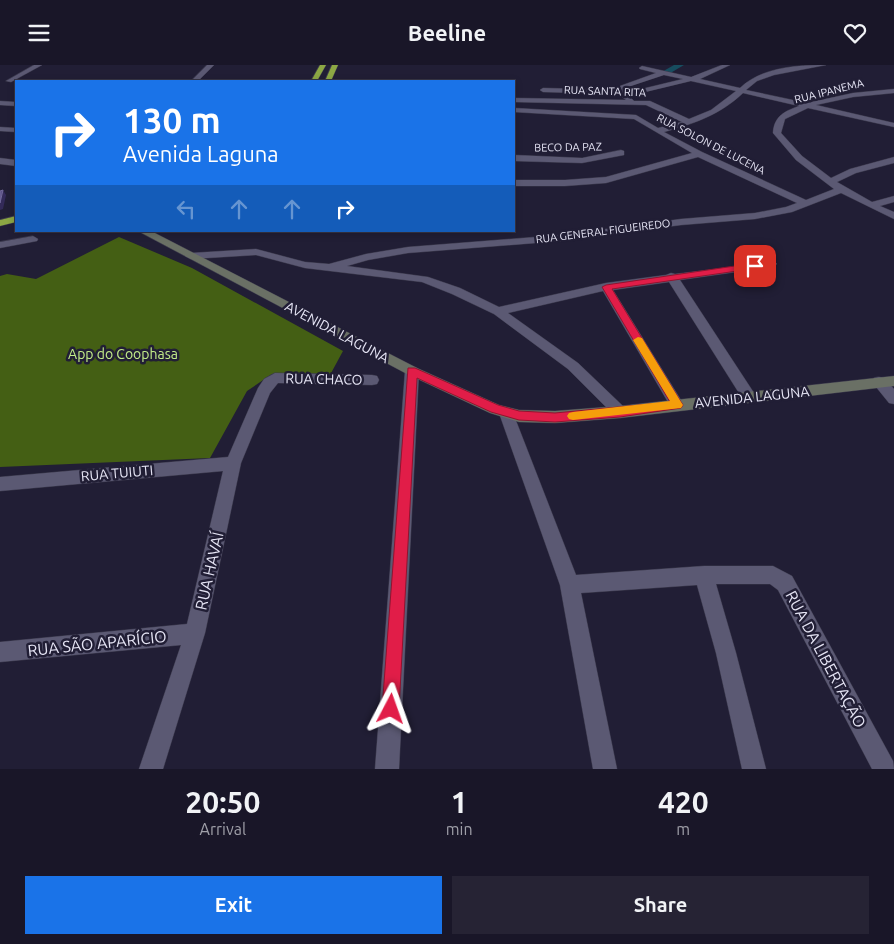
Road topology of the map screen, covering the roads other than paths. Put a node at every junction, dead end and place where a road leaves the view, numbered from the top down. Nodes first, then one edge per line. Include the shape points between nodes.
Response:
1 (38, 65) edge
2 (211, 65) edge
3 (322, 65) edge
4 (336, 65) edge
5 (727, 65) edge
6 (823, 65) edge
7 (644, 66) edge
8 (765, 69) dead end
9 (664, 73) junction
10 (773, 73) junction
11 (690, 78) junction
12 (195, 80) edge
13 (314, 80) edge
14 (328, 80) edge
15 (0, 81) edge
16 (13, 81) edge
17 (533, 90) dead end
18 (742, 90) junction
19 (894, 91) edge
20 (623, 93) junction
21 (515, 100) edge
22 (0, 103) edge
23 (634, 103) junction
24 (15, 104) edge
25 (808, 106) junction
26 (515, 110) edge
27 (691, 123) junction
28 (894, 125) edge
29 (0, 129) edge
30 (15, 130) edge
31 (657, 131) junction
32 (621, 153) dead end
33 (699, 154) junction
34 (515, 158) edge
35 (894, 160) edge
36 (0, 161) edge
37 (15, 163) edge
38 (830, 182) junction
39 (515, 183) edge
40 (841, 190) junction
41 (894, 199) edge
42 (805, 203) junction
43 (871, 205) junction
44 (894, 216) edge
45 (15, 219) edge
46 (0, 223) edge
47 (15, 229) edge
48 (0, 232) edge
49 (145, 232) edge
50 (32, 239) dead end
51 (0, 245) edge
52 (191, 256) junction
53 (771, 264) dead end
54 (333, 267) junction
55 (672, 276) junction
56 (606, 287) junction
57 (498, 311) junction
58 (412, 371) junction
59 (275, 378) joint
60 (372, 380) dead end
61 (887, 382) edge
62 (749, 397) junction
63 (894, 399) edge
64 (677, 405) junction
65 (620, 412) junction
66 (506, 413) junction
67 (233, 463) junction
68 (0, 484) edge
69 (704, 575) junction
70 (570, 585) junction
71 (195, 633) junction
72 (0, 652) edge
73 (152, 769) edge
74 (387, 769) edge
75 (605, 769) edge
76 (754, 769) edge
77 (885, 769) edge

1 - 16 street
2 - 12 street
3 - 13 highway
4 - 14 highway
5 - 11 street
6 - 10 street
7 - 9 street
8 - 10 street
9 - 11 street
9 - 20 street via 622,87
10 - 18 street
11 - 18 street
11 - 20 street
15 - 16 street
17 - 20 street
18 - 25 street
18 - 27 street via 730,101
19 - 25 street, RUA IPANEMA via 854,94
20 - 23 street
21 - 23 street, RUA SANTA RITA
22 - 24 street
23 - 27 street, RUA SANTA RITA via 652,104
25 - 28 street
25 - 38 street, RUA IPANEMA via 784,116 777,124 777,133 798,158
26 - 31 street, RUA SOLON DE LUCENA via 633,117
27 - 31 street
29 - 30 street
31 - 33 street, RUA SOLON DE LUCENA
32 - 34 street, BECO DA PAZ via 609,158 549,164
33 - 39 street via 606,180
33 - 42 street, RUA SOLON DE LUCENA
35 - 38 street via 852,171
36 - 37 street
38 - 40 street, RUA IPANEMA
40 - 42 street, RUA GENERAL FIGUEIREDO
40 - 43 street, RUA IPANEMA
41 - 43 street
42 - 54 street, RUA GENERAL FIGUEIREDO via 755,216 408,251 366,257
43 - 44 street, RUA IPANEMA
45 - 46 highway
47 - 48 highway
49 - 52 main road, AVENIDA LAGUNA
50 - 51 street
52 - 54 street via 256,252 305,265
52 - 58 main road, AVENIDA LAGUNA
53 - 55 street
54 - 57 street via 424,279
55 - 56 street
55 - 62 street
56 - 57 street
56 - 64 street
57 - 65 street via 573,366
58 - 66 main road, AVENIDA LAGUNA
58 - 74 street
59 - 60 street, RUA CHACO
59 - 67 street, RUA HAVAÍ via 258,403
61 - 62 main road, AVENIDA LAGUNA
61 - 63 street
62 - 64 main road, AVENIDA LAGUNA
64 - 65 main road, AVENIDA LAGUNA
65 - 66 main road, AVENIDA LAGUNA via 546,417
66 - 70 street
67 - 68 street, RUA TUIUTI
67 - 71 street, RUA HAVAÍ
69 - 70 street, RUA DA LIBERTAÇÃO
69 - 76 street
69 - 77 street, RUA DA LIBERTAÇÃO via 773,575 785,583
70 - 75 street
71 - 72 street, RUA SÃO APARÍCIO
71 - 73 street, RUA HAVAÍ

